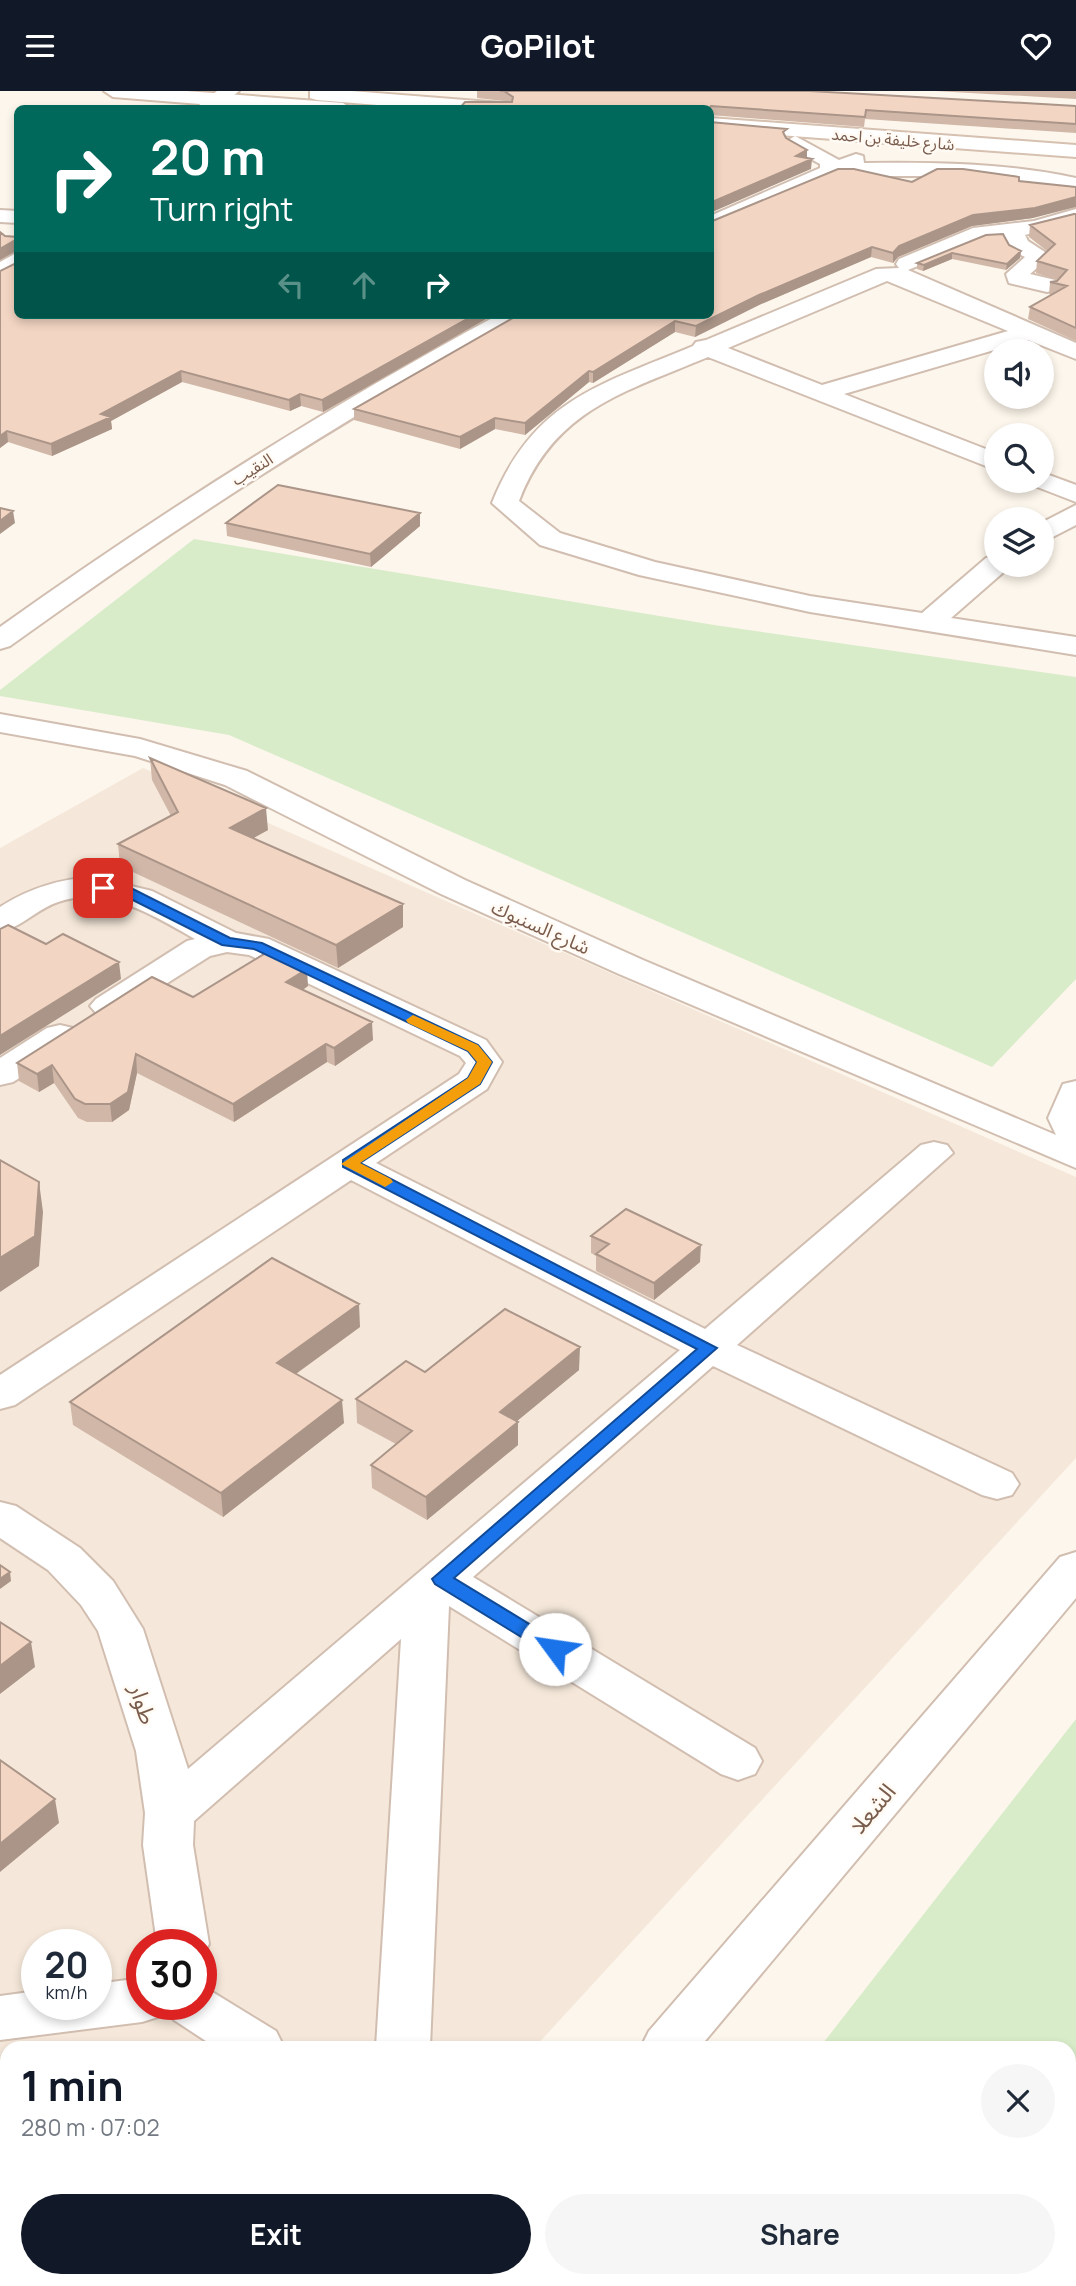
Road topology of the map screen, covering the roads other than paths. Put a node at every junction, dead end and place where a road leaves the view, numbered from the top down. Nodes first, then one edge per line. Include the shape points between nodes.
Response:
1 (113, 91) edge
2 (275, 91) edge
3 (207, 99) edge
4 (289, 105) edge
5 (452, 105) edge
6 (714, 124) edge
7 (714, 137) edge
8 (795, 142) junction
9 (880, 150) junction
10 (1075, 160) edge
11 (831, 170) junction
12 (1076, 184) edge
13 (1076, 215) edge
14 (714, 222) edge
15 (1011, 229) junction
16 (907, 264) dead end
17 (1047, 285) edge
18 (498, 319) edge
19 (1030, 332) junction
20 (704, 347) junction
21 (1076, 352) edge
22 (820, 393) junction
23 (984, 457) edge
24 (1054, 485) edge
25 (1076, 494) edge
26 (1076, 513) edge
27 (1054, 527) edge
28 (984, 574) edge
29 (929, 622) junction
30 (0, 640) edge
31 (1076, 646) edge
32 (0, 723) edge
33 (0, 922) edge
34 (227, 942) junction
35 (0, 1074) edge
36 (1076, 1092) edge
37 (1076, 1137) edge
38 (934, 1153) dead end
39 (1076, 1157) edge
40 (349, 1164) junction
41 (709, 1348) junction
42 (0, 1395) edge
43 (997, 1484) dead end
44 (0, 1517) edge
45 (1076, 1568) edge
46 (434, 1585) junction
47 (738, 1761) dead end
48 (170, 1813) junction
49 (181, 1929) edge
50 (126, 2002) edge
51 (0, 2018) edge
52 (217, 2020) edge
53 (248, 2041) edge
54 (403, 2041) edge
55 (673, 2041) edge

1 - 3 street
2 - 5 street
3 - 4 street
6 - 10 street, شارع خليفة بن احمد
7 - 8 street, شارع خليفة بن احمد
8 - 9 street, شارع خليفة بن احمد
8 - 11 street via 829,161
9 - 10 street, شارع خليفة بن احمد
9 - 11 street
11 - 12 street via 968,169
11 - 14 street
13 - 15 street
15 - 16 street via 981,233
15 - 17 street via 1019,245 1040,256 1017,278
18 - 30 street, النقيب via 189,508
19 - 20 street via 897,274 884,274
19 - 21 street
19 - 22 street
20 - 22 street
20 - 29 street via 593,397 544,434 517,472 505,503 550,539 649,569 810,604
22 - 23 street
24 - 25 street
26 - 27 street
28 - 29 street
29 - 31 street
32 - 39 street, شارع السنبوك via 140,748 236,778 453,887
33 - 34 street via 47,895 85,887 122,889
34 - 35 street via 200,948
34 - 40 street via 257,946 473,1048 484,1062 474,1081
36 - 37 street via 1067,1118
38 - 41 street
40 - 41 street
40 - 42 street
41 - 43 street
41 - 46 street
44 - 48 street, طوار via 64,1559 97,1593 120,1629 160,1751
45 - 55 street, الشعلا
46 - 47 street
46 - 48 street
46 - 54 street
48 - 49 street, طوار via 168,1845
50 - 51 street
52 - 53 street

